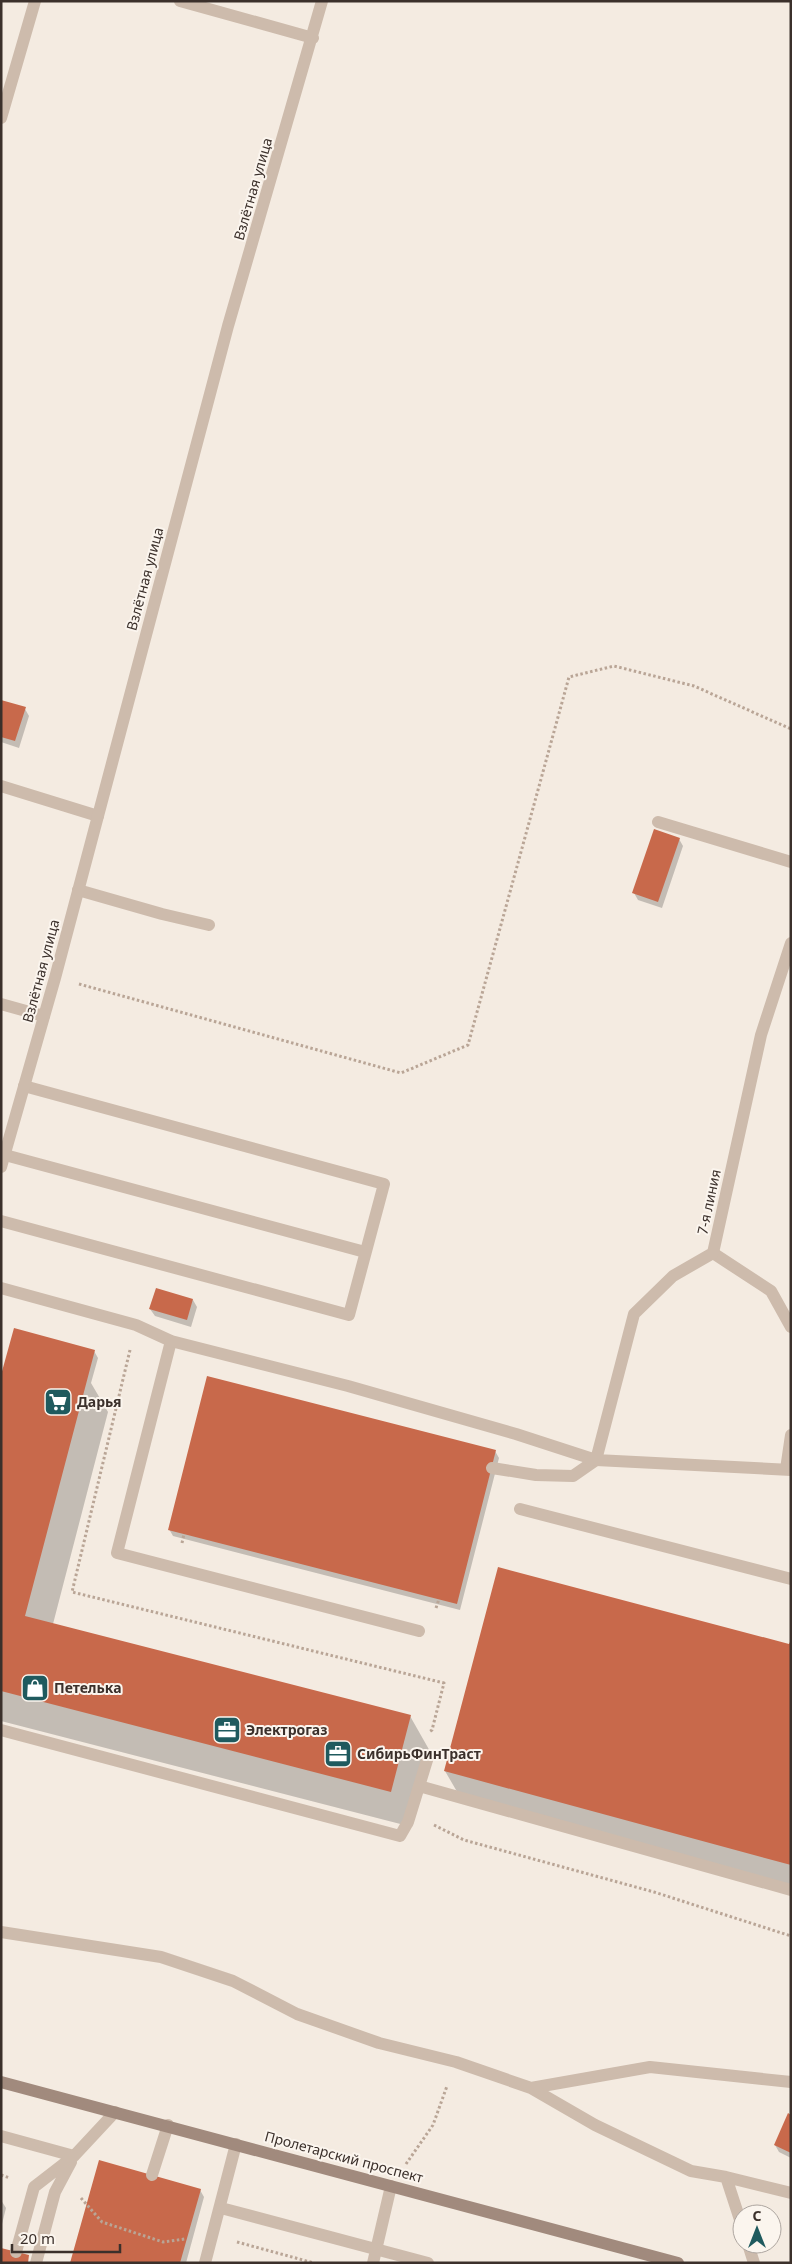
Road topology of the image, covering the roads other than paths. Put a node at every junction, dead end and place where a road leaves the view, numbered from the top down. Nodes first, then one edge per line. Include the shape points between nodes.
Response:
1 (36, 1) edge
2 (180, 1) edge
3 (322, 1) edge
4 (313, 38) junction
5 (1, 118) edge
6 (1, 786) edge
7 (98, 816) junction
8 (658, 822) dead end
9 (791, 862) edge
10 (78, 890) junction
11 (209, 925) dead end
12 (791, 943) edge
13 (1, 1004) edge
14 (44, 1016) junction
15 (24, 1086) junction
16 (3, 1161) edge
17 (1, 1221) edge
18 (365, 1252) junction
19 (713, 1253) junction
20 (1, 1288) edge
21 (791, 1327) edge
22 (172, 1341) junction
23 (791, 1435) edge
24 (596, 1460) junction
25 (492, 1468) dead end
26 (788, 1470) edge
27 (520, 1509) dead end
28 (791, 1579) edge
29 (419, 1631) dead end
30 (1, 1730) edge
31 (428, 1758) dead end
32 (419, 1786) junction
33 (791, 1890) edge
34 (1, 1932) edge
35 (1, 2082) edge
36 (791, 2082) edge
37 (531, 2088) junction
38 (115, 2112) junction
39 (168, 2126) junction
40 (1, 2136) edge
41 (236, 2144) junction
42 (74, 2156) junction
43 (152, 2175) dead end
44 (726, 2177) junction
45 (391, 2186) junction
46 (791, 2193) edge
47 (735, 2204) edge
48 (221, 2208) junction
49 (376, 2249) junction
50 (16, 2252) dead end
51 (36, 2263) edge
52 (205, 2263) edge
53 (373, 2263) edge
54 (428, 2263) edge
55 (678, 2263) edge

1 - 5 street
2 - 4 street
3 - 4 street, Взлётная улица
4 - 7 street, Взлётная улица via 228,326
6 - 7 street
7 - 10 street, Взлётная улица
8 - 9 street
10 - 11 street
10 - 14 street, Взлётная улица
12 - 19 street, 7-я линия via 761,1035
13 - 14 street
14 - 15 street, Взлётная улица
15 - 16 street, Взлётная улица
15 - 18 street via 384,1184
16 - 18 street
17 - 18 street via 349,1315
19 - 21 street via 771,1291
19 - 24 street, 7-я линия via 673,1276 634,1314
20 - 22 street via 136,1325
22 - 24 street via 348,1386
22 - 29 street via 117,1553
23 - 26 street
24 - 25 street via 573,1476 536,1475
24 - 26 street
27 - 28 street
30 - 32 street via 400,1836 408,1822
31 - 32 street
32 - 33 street
34 - 37 street via 161,1956 234,1981 297,2014
35 - 38 main road, Пролетарский проспект
36 - 37 street via 650,2066
37 - 44 street via 595,2126 691,2171
38 - 39 main road, Пролетарский проспект
38 - 42 street
39 - 41 main road, Пролетарский проспект
39 - 43 street
40 - 42 street
41 - 45 main road, Пролетарский проспект
41 - 48 street
42 - 50 street via 34,2187
42 - 51 street via 55,2192
44 - 46 street
44 - 47 street
45 - 49 street
45 - 55 main road, Пролетарский проспект
48 - 49 street
48 - 52 street
49 - 53 street
49 - 54 street

